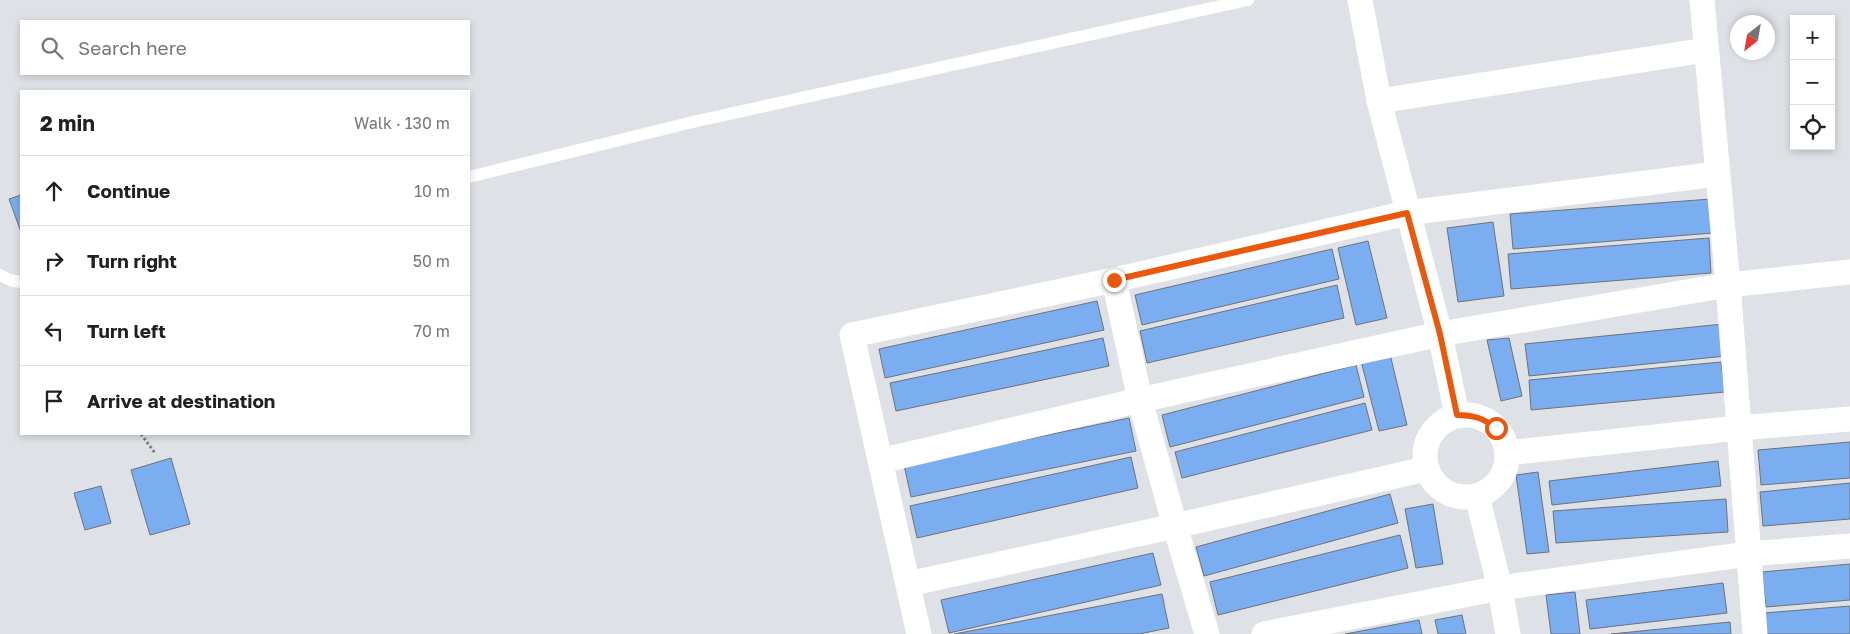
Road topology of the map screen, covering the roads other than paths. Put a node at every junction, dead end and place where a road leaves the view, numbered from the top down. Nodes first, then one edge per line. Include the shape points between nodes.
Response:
1 (1248, 0) edge
2 (1360, 0) edge
3 (1702, 0) edge
4 (1706, 50) junction
5 (1380, 101) junction
6 (1717, 174) junction
7 (470, 177) edge
8 (1407, 213) junction
9 (1850, 272) edge
10 (0, 275) edge
11 (1114, 280) junction
12 (20, 282) edge
13 (1728, 286) junction
14 (1440, 334) junction
15 (1140, 400) junction
16 (1457, 415) junction
17 (1850, 419) edge
18 (1738, 428) junction
19 (1507, 453) junction
20 (880, 461) junction
21 (1426, 469) junction
22 (1477, 496) junction
23 (1175, 526) junction
24 (1850, 546) edge
25 (1748, 554) junction
26 (908, 584) junction
27 (1500, 588) junction
28 (919, 634) edge
29 (1207, 634) edge
30 (1264, 634) edge
31 (1508, 634) edge
32 (1754, 634) edge

1 - 7 lane via 696,121
2 - 5 street
3 - 4 street
4 - 5 street
4 - 6 street
5 - 8 street
6 - 8 street
6 - 13 street
8 - 11 street
8 - 14 street
9 - 13 street
10 - 12 lane
11 - 15 street
11 - 20 street via 852,335
13 - 14 street
13 - 18 street
14 - 15 street
14 - 16 street
15 - 20 street
15 - 23 street
16 - 19 street via 1484,419 1496,428
16 - 21 street via 1434,428 1424,452
17 - 18 street
18 - 19 street
18 - 25 street
19 - 22 street via 1506,467 1500,480
20 - 26 street
21 - 22 street via 1439,488 1464,497
21 - 23 street
22 - 27 street
23 - 26 street
23 - 29 street
24 - 25 street
25 - 27 street
25 - 32 street
26 - 28 street
27 - 30 street
27 - 31 street

